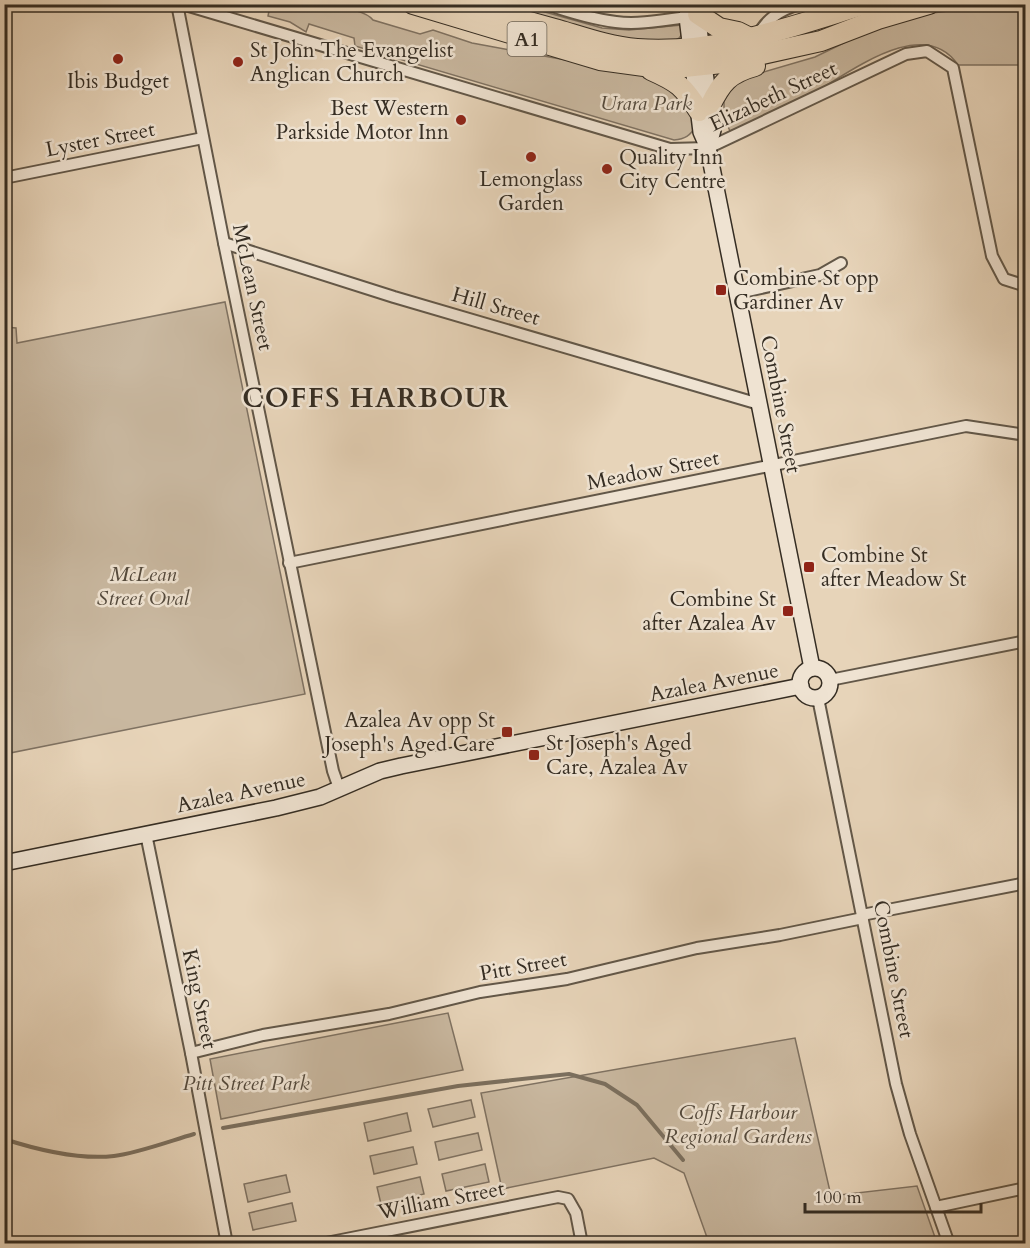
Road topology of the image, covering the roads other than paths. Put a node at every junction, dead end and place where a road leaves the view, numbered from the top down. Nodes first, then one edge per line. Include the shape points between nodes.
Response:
1 (177, 4) edge
2 (182, 4) edge
3 (413, 4) edge
4 (468, 4) edge
5 (546, 4) edge
6 (799, 4) edge
7 (865, 4) edge
8 (929, 4) edge
9 (692, 10) edge
10 (752, 33) junction
11 (820, 41) junction
12 (698, 57) junction
13 (644, 66) junction
14 (704, 108) junction
15 (203, 138) junction
16 (708, 148) junction
17 (4, 178) edge
18 (224, 243) junction
19 (841, 263) dead end
20 (1026, 286) edge
21 (738, 293) junction
22 (759, 404) junction
23 (1026, 435) edge
24 (771, 466) junction
25 (289, 563) junction
26 (1026, 641) edge
27 (812, 668) junction
28 (830, 680) junction
29 (801, 686) junction
30 (818, 698) junction
31 (339, 788) junction
32 (146, 834) junction
33 (4, 863) edge
34 (1026, 883) edge
35 (862, 917) junction
36 (191, 1053) junction
37 (1026, 1188) edge
38 (936, 1207) junction
39 (227, 1242) edge
40 (212, 1244) edge
41 (321, 1244) edge
42 (582, 1244) edge
43 (948, 1244) edge

1 - 15 street, McLean Street
2 - 16 street, Elizabeth Street via 670,149
3 - 13 highway, A1 via 600,60
4 - 12 highway, A1 via 609,44
5 - 9 street via 618,22 645,22
6 - 10 street via 782,9
7 - 10 highway, A1
8 - 11 highway, A1
9 - 10 highway via 719,28
9 - 12 street, Combine Street
10 - 12 highway, A1
11 - 12 highway, A1 via 752,57
11 - 14 highway via 813,49 731,75
12 - 13 highway, A1
12 - 14 street, Combine Street
13 - 14 highway via 680,84
14 - 16 street, Combine Street via 712,130
15 - 17 street, Lyster Street
15 - 18 street, McLean Street
16 - 20 street, Elizabeth Street via 906,54 927,51 953,68 992,256 1004,279
16 - 21 street, Combine Street
18 - 22 street, Hill Street
18 - 25 street, McLean Street
19 - 21 street via 820,275
21 - 22 street, Combine Street
22 - 24 street, Combine Street
23 - 24 street, Meadow Street via 966,426
24 - 25 street, Meadow Street
24 - 27 street, Combine Street
25 - 31 street, McLean Street
26 - 28 street
27 - 28 street via 822,670
27 - 29 street via 803,674
28 - 30 street via 827,692
29 - 30 street via 808,696
29 - 31 street, Azalea Avenue via 400,766
30 - 35 street, Combine Street
31 - 32 street, Azalea Avenue via 276,808
32 - 33 street, Azalea Avenue
32 - 36 street, King Street
34 - 35 street, Pitt Street
35 - 36 street, Pitt Street via 697,948 567,979 263,1035
35 - 38 street, Combine Street via 898,1092
36 - 39 street, King Street
37 - 38 street
38 - 43 street, Combine Street
39 - 40 street
41 - 42 street, William Street via 558,1197 568,1199 576,1213

